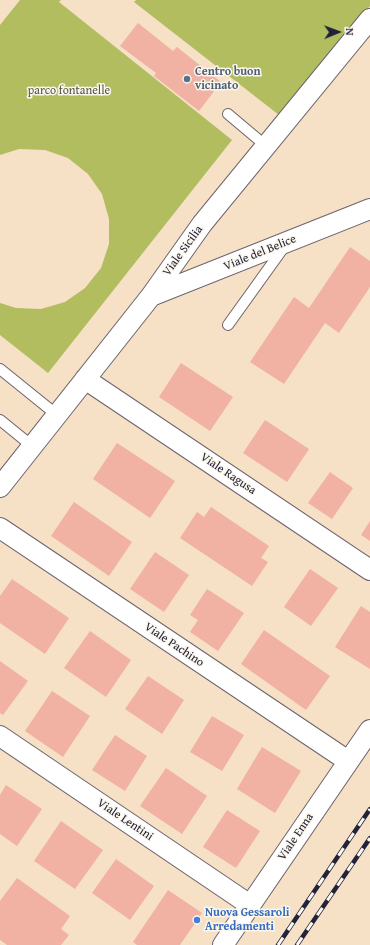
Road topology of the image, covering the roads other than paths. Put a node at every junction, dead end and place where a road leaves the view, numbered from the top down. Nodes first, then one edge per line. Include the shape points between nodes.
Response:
1 (370, 19) edge
2 (228, 114) dead end
3 (266, 146) junction
4 (370, 209) edge
5 (288, 242) junction
6 (151, 296) junction
7 (228, 325) dead end
8 (0, 369) edge
9 (85, 379) junction
10 (57, 415) junction
11 (0, 420) edge
12 (32, 446) junction
13 (0, 487) edge
14 (0, 528) edge
15 (370, 570) edge
16 (370, 730) edge
17 (0, 736) edge
18 (348, 761) junction
19 (250, 905) junction
20 (223, 945) edge

1 - 3 street, Viale Sicilia
2 - 3 lane
3 - 6 street, Viale Sicilia via 202,224
4 - 5 street, Viale del Belice
5 - 6 street, Viale del Belice
5 - 7 lane
6 - 9 street, Viale Sicilia
8 - 10 lane
9 - 10 street, Viale Sicilia
9 - 15 street, Viale Ragusa
10 - 12 street, Viale Sicilia
11 - 12 lane
12 - 13 street, Viale Sicilia
14 - 18 street, Viale Pachino
16 - 18 street, Viale Enna
17 - 19 street, Viale Lentini
18 - 19 street, Viale Enna
19 - 20 street, Viale Enna

